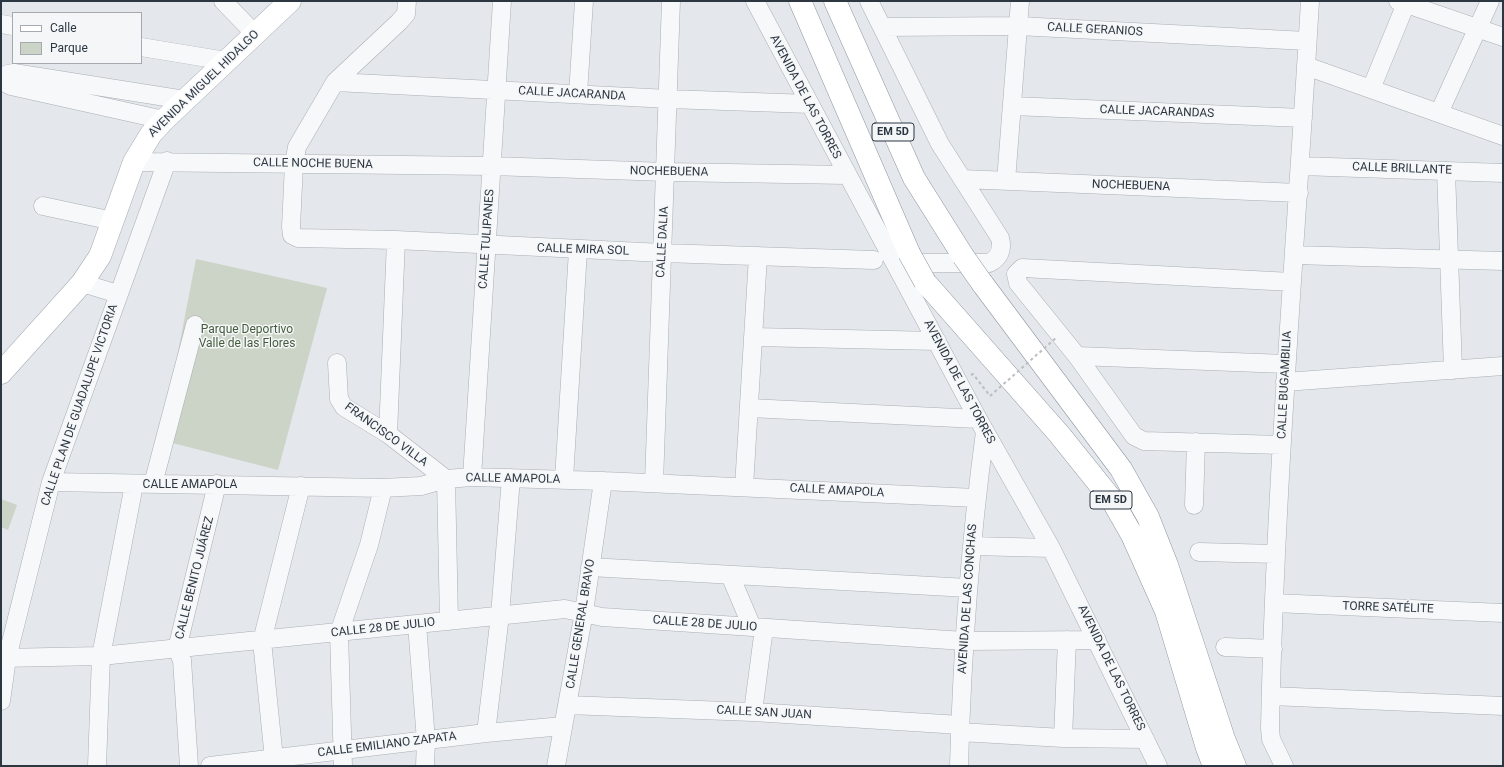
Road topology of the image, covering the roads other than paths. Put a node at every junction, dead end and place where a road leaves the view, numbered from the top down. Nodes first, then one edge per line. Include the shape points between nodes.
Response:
1 (223, 1) edge
2 (290, 1) edge
3 (406, 1) edge
4 (502, 1) edge
5 (584, 1) edge
6 (671, 1) edge
7 (755, 1) edge
8 (800, 1) edge
9 (835, 1) edge
10 (869, 1) edge
11 (1020, 1) edge
12 (1310, 1) edge
13 (1490, 1) edge
14 (1404, 2) edge
15 (1, 24) edge
16 (12, 26) edge
17 (1018, 26) junction
18 (882, 27) junction
19 (1477, 28) junction
20 (255, 34) junction
21 (1503, 37) edge
22 (1307, 41) junction
23 (142, 47) edge
24 (226, 61) junction
25 (1306, 66) junction
26 (335, 82) junction
27 (1371, 88) junction
28 (496, 89) junction
29 (578, 94) junction
30 (669, 99) junction
31 (185, 100) junction
32 (810, 104) junction
33 (1012, 106) junction
34 (1439, 113) junction
35 (1303, 118) junction
36 (164, 120) junction
37 (1503, 136) edge
38 (167, 161) junction
39 (134, 162) junction
40 (294, 164) junction
41 (492, 166) junction
42 (1301, 166) junction
43 (1446, 171) junction
44 (667, 172) junction
45 (1503, 173) edge
46 (847, 175) junction
47 (962, 179) junction
48 (1006, 181) junction
49 (1299, 193) junction
50 (43, 206) dead end
51 (113, 222) junction
52 (396, 240) junction
53 (486, 246) junction
54 (578, 250) junction
55 (663, 253) junction
56 (1294, 255) junction
57 (758, 256) junction
58 (902, 258) junction
59 (1448, 259) junction
60 (874, 260) dead end
61 (1503, 261) edge
62 (1292, 282) junction
63 (82, 283) junction
64 (118, 294) junction
65 (195, 326) dead end
66 (753, 337) junction
67 (937, 341) junction
68 (1077, 356) junction
69 (337, 363) dead end
70 (1286, 364) junction
71 (1503, 366) edge
72 (1453, 370) junction
73 (1, 373) edge
74 (1285, 382) junction
75 (749, 408) junction
76 (982, 426) junction
77 (388, 434) junction
78 (1196, 442) junction
79 (1281, 445) junction
80 (472, 477) junction
81 (511, 478) junction
82 (446, 479) junction
83 (564, 479) junction
84 (603, 481) junction
85 (51, 482) junction
86 (654, 483) junction
87 (153, 484) junction
88 (218, 484) junction
89 (134, 485) junction
90 (300, 486) junction
91 (744, 487) junction
92 (384, 488) junction
93 (976, 498) junction
94 (1194, 505) dead end
95 (972, 546) junction
96 (1051, 548) junction
97 (1199, 552) dead end
98 (1276, 554) junction
99 (590, 567) junction
100 (730, 574) junction
101 (968, 588) junction
102 (1274, 603) junction
103 (584, 612) junction
104 (1503, 613) edge
105 (500, 615) junction
106 (449, 621) junction
107 (416, 624) junction
108 (758, 627) junction
109 (339, 633) junction
110 (1067, 640) junction
111 (1097, 640) junction
112 (262, 641) junction
113 (964, 641) junction
114 (1225, 647) dead end
115 (177, 649) junction
116 (1272, 649) junction
117 (101, 656) junction
118 (4, 658) edge
119 (1271, 696) junction
120 (1, 701) edge
121 (568, 705) junction
122 (1503, 706) edge
123 (753, 712) junction
124 (563, 726) junction
125 (960, 729) junction
126 (486, 733) junction
127 (1063, 738) junction
128 (1145, 739) junction
129 (426, 740) junction
130 (343, 758) edge
131 (266, 762) edge
132 (98, 766) edge
133 (189, 766) edge
134 (210, 766) edge
135 (424, 766) edge
136 (556, 766) edge
137 (959, 766) edge
138 (1158, 766) edge
139 (1214, 766) edge
140 (1235, 766) edge
141 (1284, 766) edge

1 - 20 street
2 - 20 main road, AVENIDA MIGUEL HIDALGO
3 - 26 street via 406,14 399,22
4 - 28 street, CALLE TULIPANES
5 - 29 street
6 - 30 street, CALLE DALIA
7 - 32 street, AVENIDA DE LAS TORRES
8 - 58 main road, EM 5D
9 - 140 main road, EM 5D, bridge via 914,178 982,283 1121,469 1148,517 1167,565
10 - 18 street
11 - 17 street
12 - 22 street, CALLE BUGAMBILIA
13 - 19 street
14 - 19 street
14 - 27 street
15 - 16 street
17 - 18 street, CALLE GERANIOS
17 - 22 street, CALLE GERANIOS
17 - 33 street
18 - 47 street via 940,144
19 - 21 street
19 - 34 street
20 - 24 main road, AVENIDA MIGUEL HIDALGO
22 - 25 street, CALLE BUGAMBILIA
23 - 24 street
24 - 31 main road, AVENIDA MIGUEL HIDALGO
25 - 27 street
25 - 35 street, CALLE BUGAMBILIA
26 - 28 street, CALLE JACARANDA
26 - 40 street via 297,148
27 - 34 street
28 - 29 street, CALLE JACARANDA
28 - 41 street, CALLE TULIPANES
29 - 30 street, CALLE JACARANDA
30 - 32 street, CALLE JACARANDA
30 - 44 street, CALLE DALIA
31 - 36 main road, AVENIDA MIGUEL HIDALGO
31 - 36 street via 14,73 8,74 6,78 7,84 11,86
32 - 46 street, AVENIDA DE LAS TORRES
33 - 35 street, CALLE JACARANDAS
33 - 48 street
34 - 37 street
35 - 42 street, CALLE BUGAMBILIA
36 - 39 main road, AVENIDA MIGUEL HIDALGO via 145,143
38 - 39 street, CALLE NOCHE BUENA
38 - 40 street, CALLE NOCHE BUENA
38 - 64 street, CALLE PLAN DE GUADALUPE VICTORIA
39 - 51 main road, AVENIDA MIGUEL HIDALGO
40 - 41 street, CALLE NOCHE BUENA
40 - 52 street, CALLE MIRA SOL via 290,227 292,235 298,238
41 - 44 street, NOCHEBUENA
41 - 53 street, CALLE TULIPANES
42 - 43 street, CALLE BRILLANTE
42 - 49 street, CALLE BUGAMBILIA
43 - 45 street, CALLE BRILLANTE
43 - 59 street
44 - 46 street, NOCHEBUENA
44 - 55 street, CALLE DALIA
46 - 58 street, AVENIDA DE LAS TORRES
47 - 48 street, NOCHEBUENA
47 - 58 street via 1000,238 1000,254 989,263
48 - 49 street, NOCHEBUENA
49 - 56 street, CALLE BUGAMBILIA
50 - 51 street
51 - 63 main road, AVENIDA MIGUEL HIDALGO via 100,256
52 - 53 street, CALLE MIRA SOL
52 - 77 street
53 - 54 street, CALLE MIRA SOL
53 - 80 street, CALLE TULIPANES
54 - 55 street, CALLE MIRA SOL
54 - 83 street
55 - 57 street, CALLE MIRA SOL
55 - 86 street, CALLE DALIA
56 - 59 street
56 - 62 street, CALLE BUGAMBILIA
57 - 60 street, CALLE MIRA SOL
57 - 66 street
58 - 67 street, AVENIDA DE LAS TORRES
58 - 139 main road, EM 5D, bridge via 1059,434 1115,506 1132,535 1166,611
59 - 61 street
59 - 72 street
62 - 68 street via 1022,268 1016,274 1018,283
62 - 70 street, CALLE BUGAMBILIA
63 - 64 street
63 - 73 main road, AVENIDA MIGUEL HIDALGO
64 - 85 street, CALLE PLAN DE GUADALUPE VICTORIA
65 - 87 street
66 - 67 street
66 - 75 street
67 - 76 street, AVENIDA DE LAS TORRES
68 - 70 street
68 - 78 street via 1138,439
69 - 77 street, FRANCISCO VILLA via 340,399 344,408
70 - 74 street, CALLE BUGAMBILIA
71 - 72 street
72 - 74 street
74 - 79 street, CALLE BUGAMBILIA
75 - 76 street
75 - 91 street
76 - 93 street, AVENIDA DE LAS CONCHAS
76 - 96 street, AVENIDA DE LAS TORRES
77 - 82 street, FRANCISCO VILLA
78 - 79 street
78 - 94 street
79 - 98 street, CALLE BUGAMBILIA
80 - 81 street, CALLE AMAPOLA
80 - 82 street, CALLE AMAPOLA
81 - 83 street, CALLE AMAPOLA
81 - 105 street
82 - 92 street, CALLE AMAPOLA via 421,486
82 - 106 street
83 - 84 street, CALLE AMAPOLA
84 - 86 street, CALLE AMAPOLA
84 - 99 street, CALLE GENERAL BRAVO
85 - 89 street, CALLE AMAPOLA
85 - 118 street, CALLE PLAN DE GUADALUPE VICTORIA
86 - 91 street, CALLE AMAPOLA
87 - 88 street, CALLE AMAPOLA
87 - 89 street, CALLE AMAPOLA
88 - 90 street, CALLE AMAPOLA
88 - 115 street, CALLE BENITO JUÁREZ
89 - 117 street
90 - 92 street, CALLE AMAPOLA
90 - 112 street
91 - 93 street, CALLE AMAPOLA
92 - 109 street via 369,545
93 - 95 street, AVENIDA DE LAS CONCHAS
95 - 96 street
95 - 101 street, AVENIDA DE LAS CONCHAS
96 - 111 street, AVENIDA DE LAS TORRES
97 - 98 street
98 - 102 street, CALLE BUGAMBILIA
99 - 100 street
99 - 103 street, CALLE GENERAL BRAVO
100 - 101 street
100 - 108 street
101 - 113 street, AVENIDA DE LAS CONCHAS
102 - 104 street, TORRE SATÉLITE
102 - 116 street, CALLE BUGAMBILIA
103 - 105 street, CALLE 28 DE JULIO via 565,609
103 - 108 street, CALLE 28 DE JULIO via 602,617
103 - 121 street, CALLE GENERAL BRAVO
105 - 106 street, CALLE 28 DE JULIO
105 - 126 street
106 - 107 street, CALLE 28 DE JULIO
107 - 109 street, CALLE 28 DE JULIO
107 - 129 street
108 - 113 street, CALLE 28 DE JULIO
108 - 123 street, CALLE 28 DE JULIO
109 - 112 street, CALLE 28 DE JULIO
109 - 130 street
110 - 111 street, CALLE 28 DE JULIO
110 - 113 street, CALLE 28 DE JULIO
110 - 127 street
111 - 128 street, AVENIDA DE LAS TORRES
112 - 115 street, CALLE 28 DE JULIO
112 - 131 street
113 - 125 street, AVENIDA DE LAS CONCHAS
114 - 116 street
115 - 117 street, CALLE 28 DE JULIO
115 - 133 street, CALLE BENITO JUÁREZ via 182,660
116 - 119 street, CALLE BUGAMBILIA
117 - 118 street, CALLE 28 DE JULIO
117 - 132 street
118 - 120 street, CALLE PLAN DE GUADALUPE VICTORIA
119 - 122 street
119 - 141 street, CALLE BUGAMBILIA via 1271,739
121 - 123 street, CALLE SAN JUAN
121 - 124 street, CALLE GENERAL BRAVO
123 - 125 street, CALLE SAN JUAN
124 - 126 street, CALLE EMILIANO ZAPATA
124 - 136 street, CALLE GENERAL BRAVO
125 - 127 street, CALLE SAN JUAN
125 - 137 street, AVENIDA DE LAS CONCHAS
126 - 129 street, CALLE EMILIANO ZAPATA
127 - 128 street, CALLE SAN JUAN
128 - 138 street, AVENIDA DE LAS TORRES
129 - 130 street, CALLE EMILIANO ZAPATA
129 - 135 street
130 - 131 street, CALLE EMILIANO ZAPATA
131 - 134 street, CALLE EMILIANO ZAPATA

